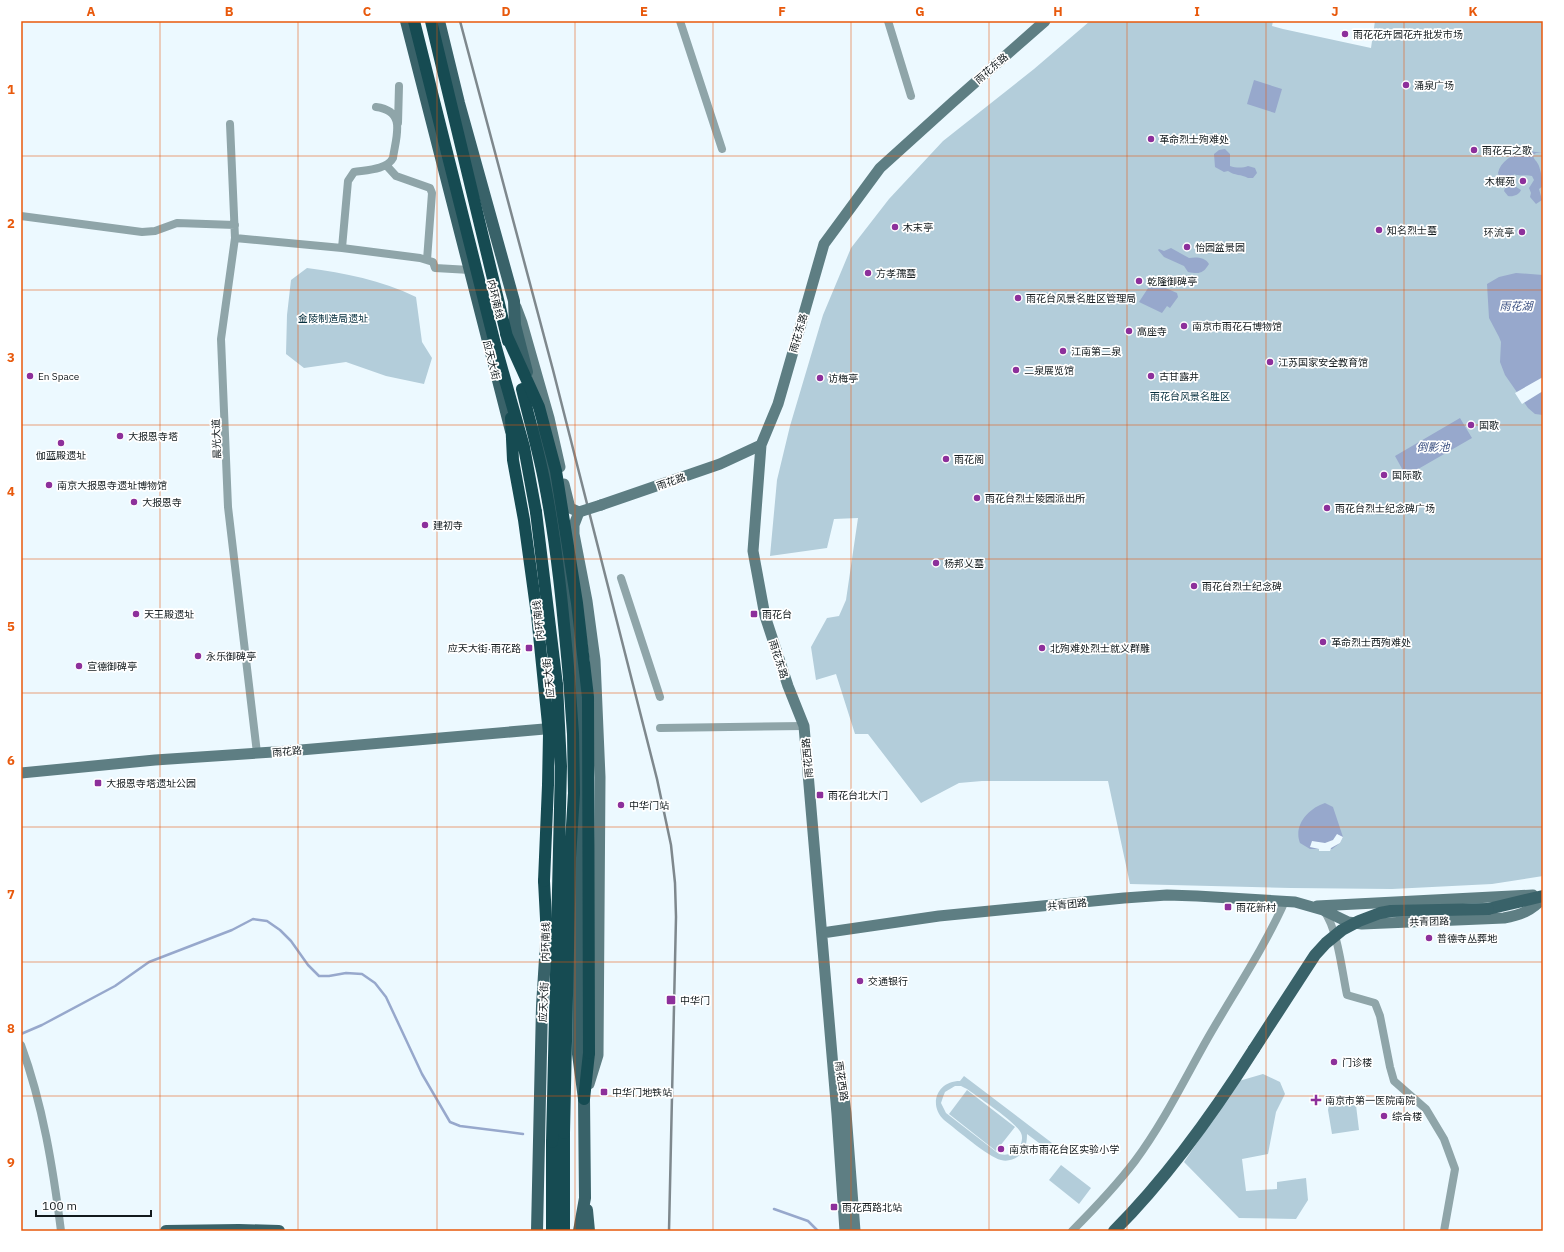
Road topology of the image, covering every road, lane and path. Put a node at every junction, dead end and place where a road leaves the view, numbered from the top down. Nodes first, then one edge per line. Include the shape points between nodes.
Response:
1 (406, 21) edge
2 (414, 21) edge
3 (431, 21) edge
4 (438, 21) edge
5 (680, 21) edge
6 (888, 21) edge
7 (1045, 21) edge
8 (399, 86) dead end
9 (911, 96) dead end
10 (376, 107) dead end
11 (230, 124) dead end
12 (398, 124) junction
13 (722, 149) dead end
14 (386, 165) junction
15 (21, 216) edge
16 (235, 225) junction
17 (235, 238) junction
18 (342, 248) junction
19 (427, 260) junction
20 (503, 260) junction
21 (470, 270) junction
22 (514, 301) junction
23 (506, 334) junction
24 (511, 401) junction
25 (761, 445) junction
26 (579, 512) junction
27 (621, 578) dead end
28 (660, 698) dead end
29 (609, 718) dead end
30 (598, 722) junction
31 (804, 726) junction
32 (554, 727) junction
33 (660, 728) dead end
34 (582, 729) junction
35 (257, 753) junction
36 (21, 773) edge
37 (1543, 896) edge
38 (1286, 901) junction
39 (1312, 906) junction
40 (1323, 910) junction
41 (822, 933) junction
42 (547, 938) junction
43 (21, 1045) edge
44 (584, 1099) junction
45 (586, 1198) junction
46 (61, 1231) edge
47 (166, 1231) edge
48 (279, 1231) edge
49 (537, 1231) edge
50 (552, 1231) edge
51 (564, 1231) edge
52 (579, 1231) edge
53 (589, 1231) edge
54 (845, 1231) edge
55 (855, 1231) edge
56 (1072, 1231) edge
57 (1114, 1231) edge
58 (1444, 1231) edge

1 - 21 main road, 应天大街
2 - 24 highway, 内环南线, bridge
3 - 23 highway, 内环南线, bridge
4 - 20 main road
5 - 13 street
6 - 9 street
7 - 25 street, 雨花东路 via 880,168 824,244 778,404
8 - 12 street
10 - 12 street via 385,108 395,117
11 - 16 street, 晨光大道
12 - 14 street via 393,158
14 - 18 street via 354,172 348,181
14 - 19 street via 396,176 430,188 432,193
15 - 16 street via 142,232 155,231 177,223
16 - 17 street, 晨光大道
17 - 18 street
17 - 35 street, 晨光大道 via 221,339 228,507
18 - 19 street
19 - 21 street via 433,262 436,268
20 - 21 main road
20 - 22 main road
21 - 32 main road, 应天大街 via 520,468 542,610
22 - 26 street via 549,418 566,498 570,508
22 - 34 main road via 515,325 558,518 581,693
23 - 44 highway, bridge via 539,407 556,471 576,596 588,697 589,1053
23 - 51 highway, 内环南线, bridge via 544,481 563,616 573,734 574,793
24 - 42 highway, bridge via 513,460 524,520 549,734 544,881
24 - 50 highway, 内环南线, bridge via 524,447 536,512 557,685 561,766
25 - 26 street, 雨花路, bridge via 720,464
25 - 31 street, 雨花东路 via 752,551 765,616
26 - 30 street via 574,534 595,660
27 - 28 street
29 - 30 street
30 - 34 street
30 - 44 street via 598,1055
31 - 33 street
31 - 41 street, 雨花西路
32 - 34 street, 雨花路
32 - 35 street, 雨花路
32 - 42 main road, 应天大街
34 - 44 main road via 578,1054
35 - 36 street, 雨花路
37 - 39 street, 共青团路
37 - 40 street, 共青团路 via 1536,906 1526,912 1491,919 1356,924
37 - 57 main road, bridge via 1488,909 1391,911 1370,916 1342,930 1315,955 1224,1097 1143,1200
38 - 39 street, 共青团路
38 - 41 street, 共青团路 via 1167,895 939,916
38 - 56 street via 1271,932 1158,1127 1118,1183
39 - 40 street, 共青团路
40 - 58 street via 1333,932 1348,996 1375,1003 1394,1081 1426,1109 1444,1139 1455,1170
41 - 54 street, 雨花西路
41 - 55 street, 雨花西路 via 846,1113
42 - 49 main road, 应天大街 via 542,1006
43 - 46 street via 39,1101 55,1182
44 - 45 main road
45 - 52 main road
45 - 53 main road
47 - 48 main road

